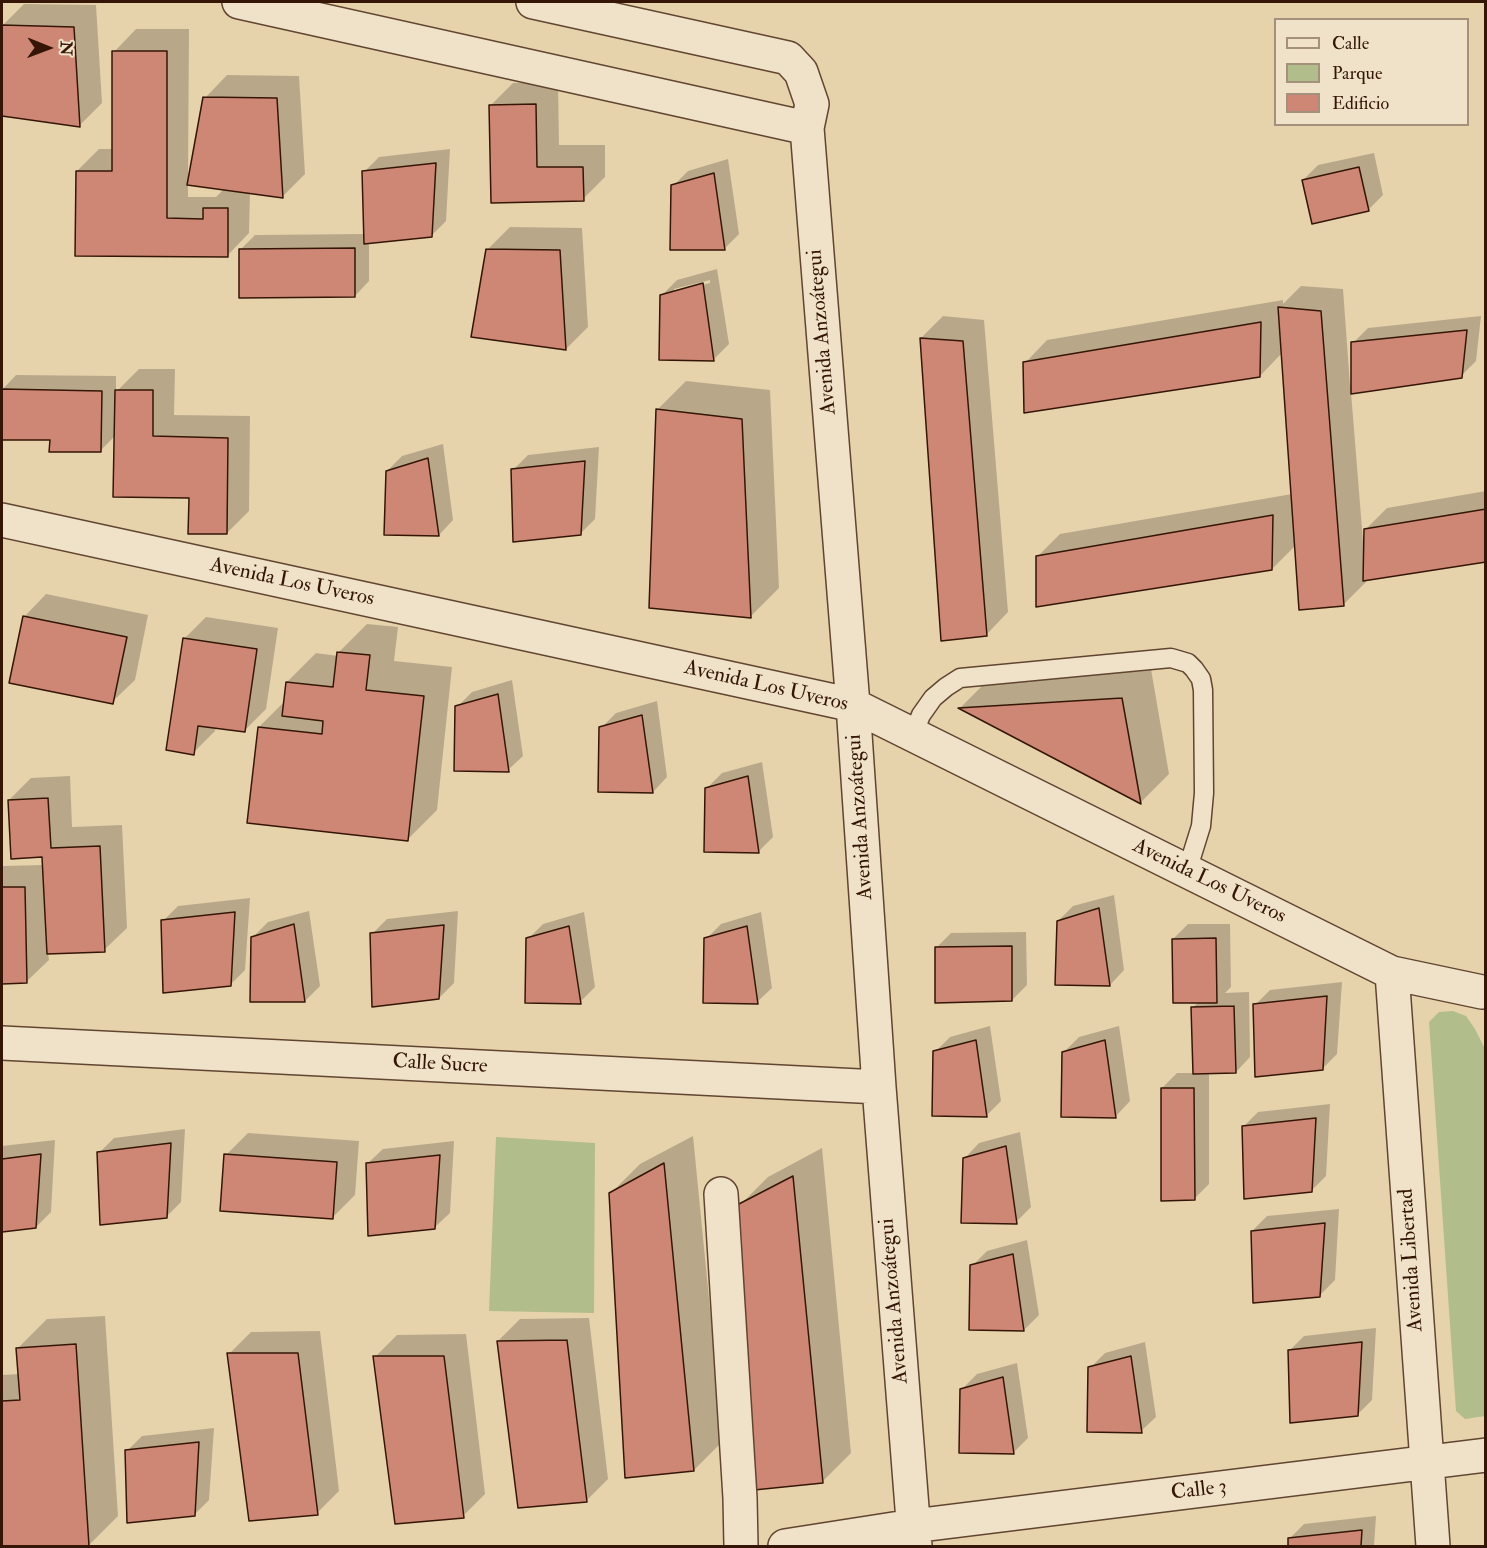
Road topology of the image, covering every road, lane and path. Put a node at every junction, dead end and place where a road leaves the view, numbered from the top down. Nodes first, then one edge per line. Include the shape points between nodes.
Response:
1 (239, 2) edge
2 (533, 2) edge
3 (807, 128) junction
4 (2, 520) edge
5 (853, 705) junction
6 (913, 735) junction
7 (1187, 871) junction
8 (1392, 973) junction
9 (1484, 994) edge
10 (2, 1043) edge
11 (879, 1087) junction
12 (721, 1194) dead end
13 (1485, 1455) edge
14 (1426, 1462) junction
15 (914, 1536) edge
16 (741, 1546) edge
17 (785, 1546) edge
18 (1432, 1546) edge

1 - 3 street
2 - 3 street, Avenida Anzoátegui via 788,58 801,72 812,105
3 - 5 street, Avenida Anzoátegui
4 - 5 street, Avenida Los Uveros
5 - 6 street, Avenida Los Uveros
5 - 11 street, Avenida Anzoátegui
6 - 7 street, Avenida Los Uveros
6 - 7 lane via 933,698 960,678 1171,658 1188,663 1201,679 1203,690 1204,793 1201,826
7 - 8 street, Avenida Los Uveros
8 - 9 street, Avenida Los Uveros
8 - 14 street, Avenida Libertad
10 - 11 street, Calle Sucre
11 - 15 street, Avenida Anzoátegui
12 - 16 street
13 - 14 street, Calle 3
14 - 15 street, Calle 3
14 - 18 street, Avenida Libertad
15 - 17 street, Calle 3

